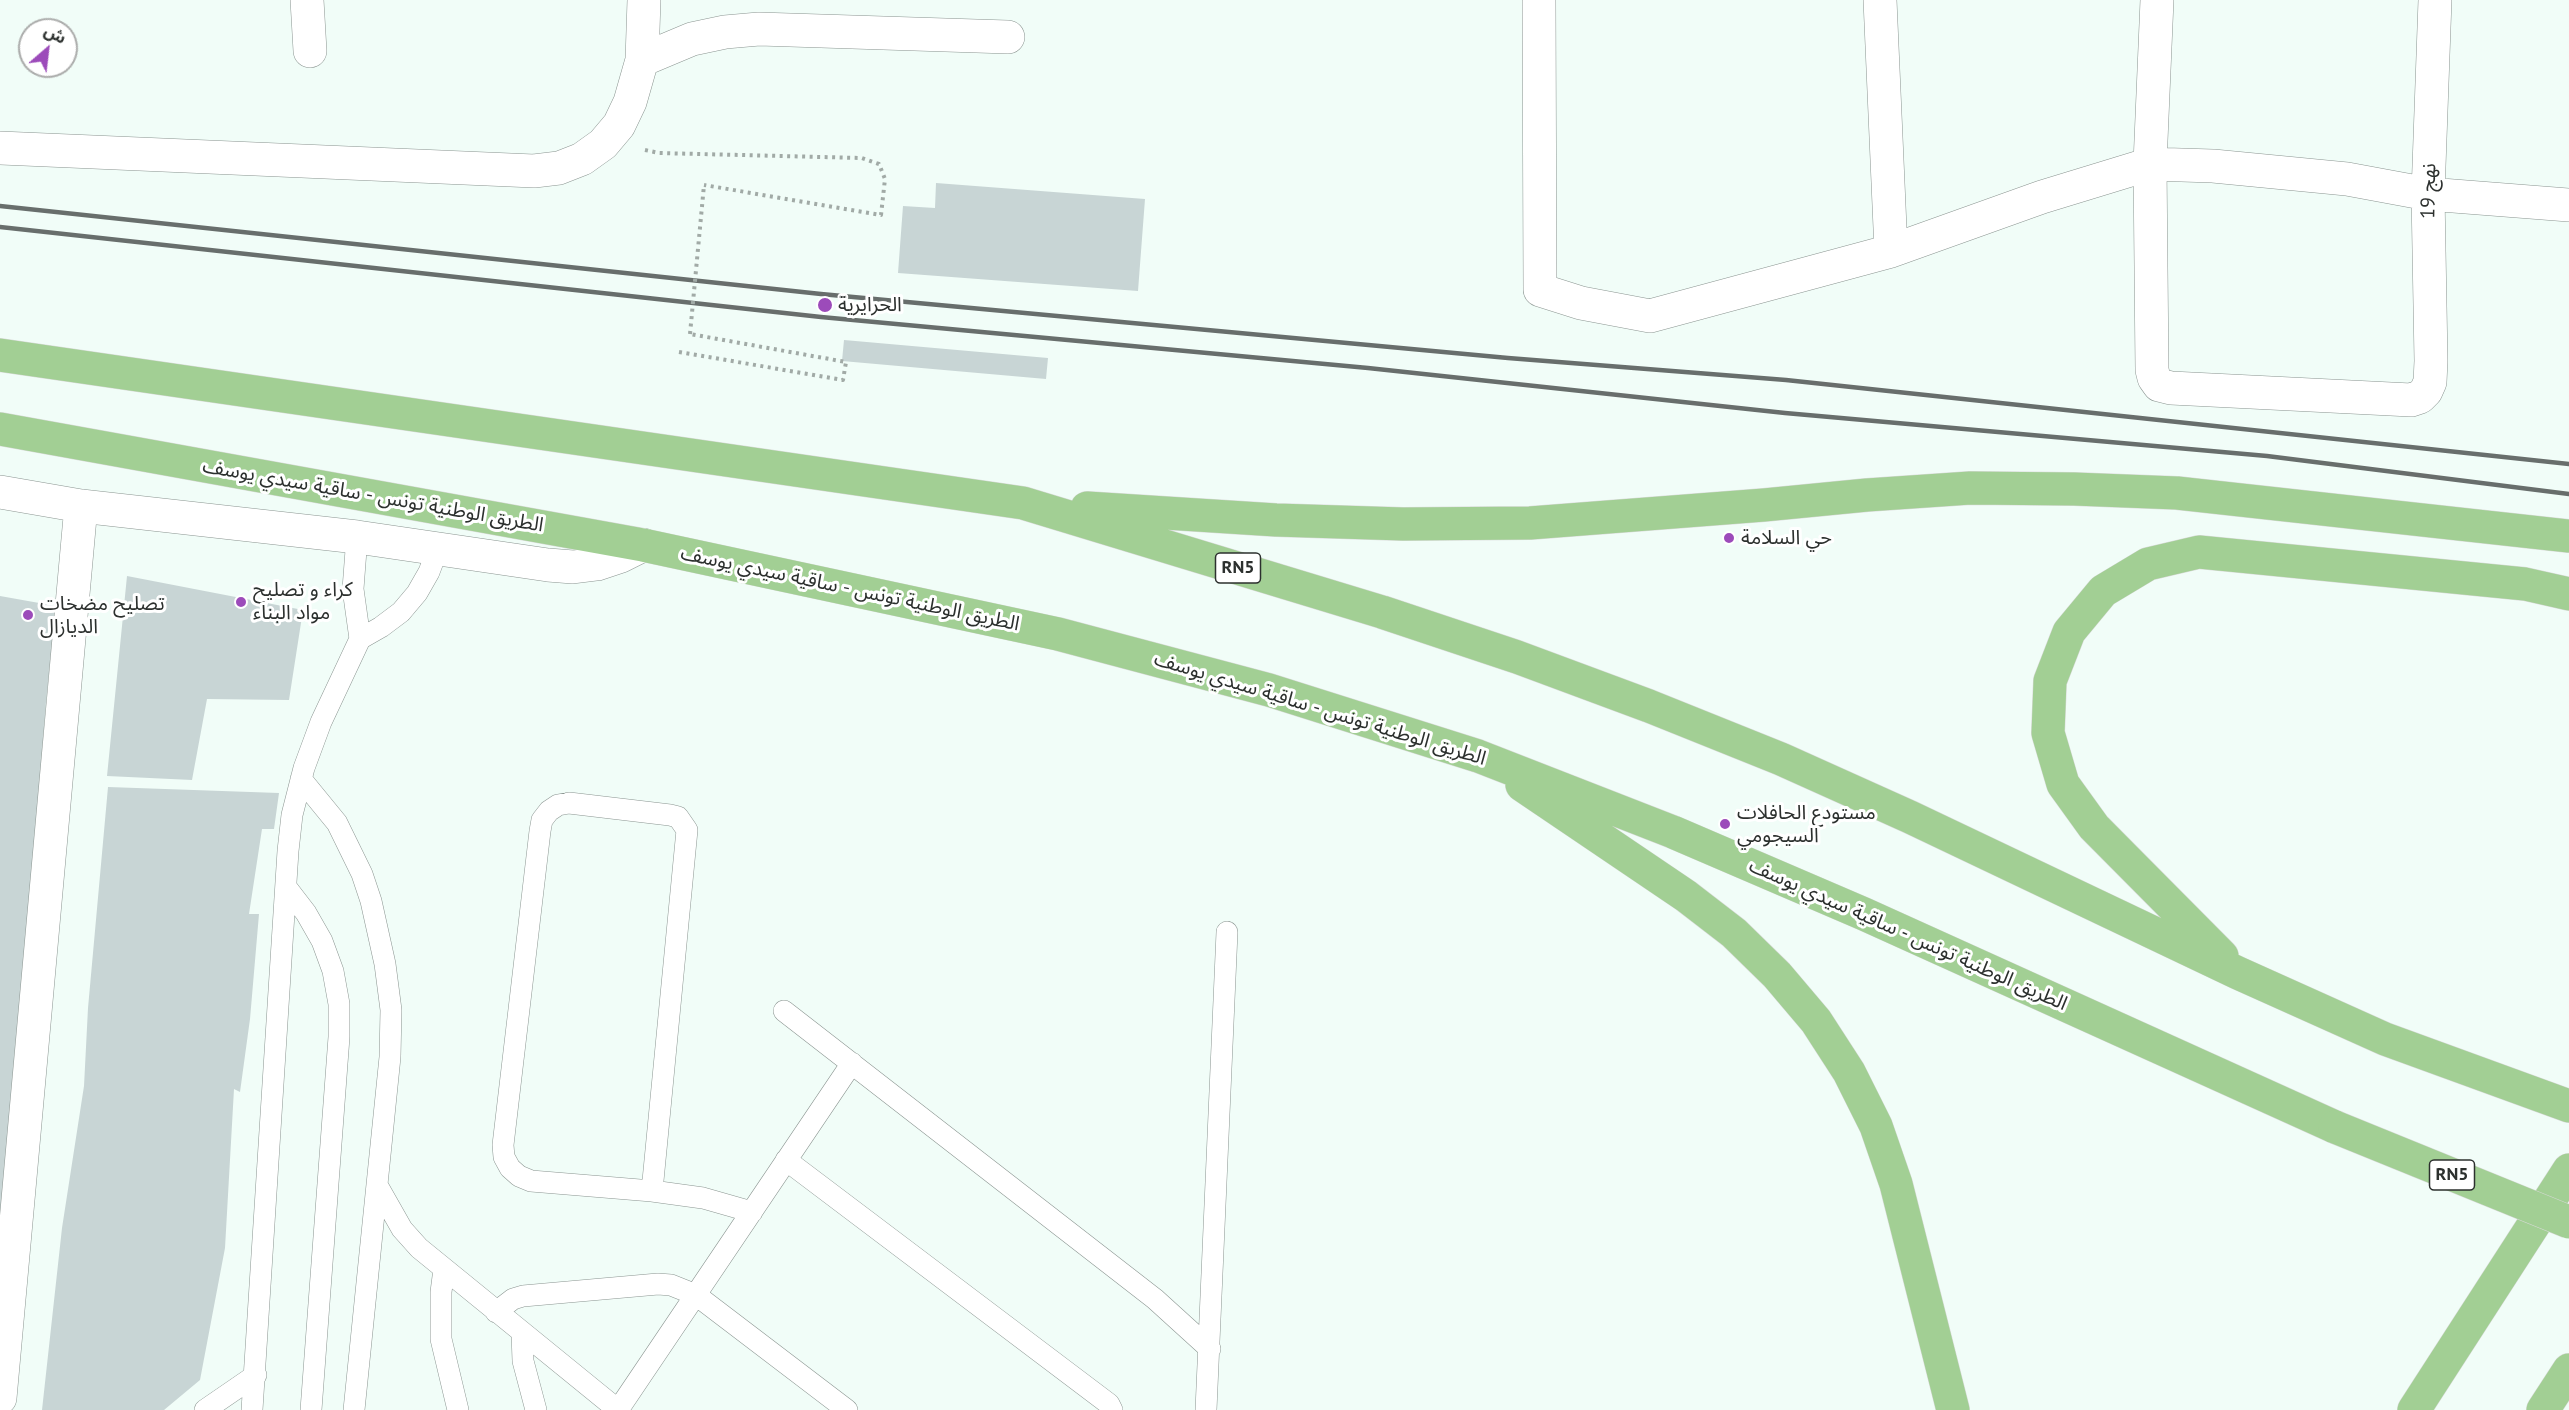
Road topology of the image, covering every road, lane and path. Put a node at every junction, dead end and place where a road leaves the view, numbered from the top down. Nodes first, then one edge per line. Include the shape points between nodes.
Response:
1 (307, 0) edge
2 (644, 0) edge
3 (1539, 0) edge
4 (1880, 0) edge
5 (2157, 0) edge
6 (2435, 0) edge
7 (1008, 37) dead end
8 (310, 51) dead end
9 (642, 60) junction
10 (619, 125) junction
11 (0, 148) edge
12 (2150, 164) junction
13 (2428, 194) junction
14 (2569, 205) edge
15 (1891, 251) junction
16 (679, 352) dead end
17 (0, 355) edge
18 (0, 429) edge
19 (0, 492) edge
20 (1023, 503) junction
21 (81, 506) junction
22 (2569, 536) edge
23 (357, 537) junction
24 (643, 545) junction
25 (438, 548) junction
26 (2569, 594) edge
27 (360, 639) junction
28 (1478, 756) junction
29 (301, 779) junction
30 (286, 887) junction
31 (1227, 932) dead end
32 (2238, 973) junction
33 (784, 1011) dead end
34 (852, 1063) junction
35 (2569, 1106) edge
36 (786, 1160) junction
37 (2569, 1170) edge
38 (377, 1185) junction
39 (651, 1191) junction
40 (752, 1212) junction
41 (2569, 1222) edge
42 (444, 1269) junction
43 (696, 1295) junction
44 (496, 1312) junction
45 (522, 1333) junction
46 (1210, 1349) junction
47 (2569, 1370) edge
48 (255, 1375) junction
49 (0, 1398) edge
50 (205, 1410) edge
51 (252, 1410) edge
52 (311, 1410) edge
53 (354, 1410) edge
54 (458, 1410) edge
55 (536, 1410) edge
56 (847, 1410) edge
57 (1112, 1410) edge
58 (1206, 1410) edge
59 (1953, 1410) edge
60 (2414, 1410) edge
61 (2543, 1410) edge

1 - 8 street
2 - 9 street
3 - 15 street via 1540,290 1581,303 1650,316
4 - 15 street
5 - 12 street
6 - 13 street, نهج 19
7 - 9 street via 759,28 692,39
9 - 10 street
10 - 11 street via 603,144 582,159 559,168 534,171
10 - 16 path, bridge via 635,144 659,153 862,158 879,164 885,180 881,215 704,185 690,334 846,362 843,380
12 - 13 street via 2347,179
12 - 13 street, نهج 19 via 2152,370 2159,386 2171,388 2411,400 2420,397 2430,382
12 - 15 street via 2042,197
13 - 14 street
17 - 20 highway, RN5
18 - 24 highway, الطريق الوطنية تونس - ساقية سيدي يوسف / RN5
19 - 21 street
20 - 22 highway via 1276,520 1530,523 1971,488 2074,489 2177,493
20 - 32 highway, RN5 via 1382,612 1649,706 1910,817
21 - 23 street
21 - 49 street
23 - 25 street
23 - 27 lane via 353,589
24 - 25 street via 597,564 573,567
24 - 28 highway, الطريق الوطنية تونس - ساقية سيدي يوسف / RN5 via 951,609 1153,658 1343,712
25 - 27 lane via 425,579 401,612
26 - 32 highway via 2524,584 2199,552 2148,564 2103,591 2069,632 2050,681 2048,733 2063,784 2094,827
27 - 29 lane via 321,722
28 - 41 highway, الطريق الوطنية تونس - ساقية سيدي يوسف / RN5, bridge via 1769,872 2335,1127
28 - 59 highway via 1686,896 1734,933 1778,975 1816,1022 1849,1072 1876,1126 1896,1184
29 - 30 lane via 292,815
29 - 38 lane via 351,847 372,901 385,964 391,1034
30 - 48 lane
30 - 52 lane via 322,941 339,1004
31 - 46 lane
32 - 35 highway, RN5 via 2385,1039
33 - 34 lane
34 - 36 lane
34 - 46 lane via 1155,1299
36 - 40 lane
36 - 57 lane
37 - 60 highway
38 - 42 lane via 402,1229
38 - 53 lane
39 - 39 lane via 531,1181 519,1176 504,1157 540,831 542,820 558,805 670,815 678,818 687,830
39 - 40 lane via 703,1198
40 - 43 lane
42 - 44 lane
42 - 54 lane via 441,1339
43 - 44 lane via 671,1285 647,1285 523,1296
43 - 45 lane via 618,1410
43 - 56 lane
44 - 45 lane
45 - 55 lane via 523,1361
46 - 58 lane
47 - 61 highway
48 - 50 lane
48 - 51 lane

